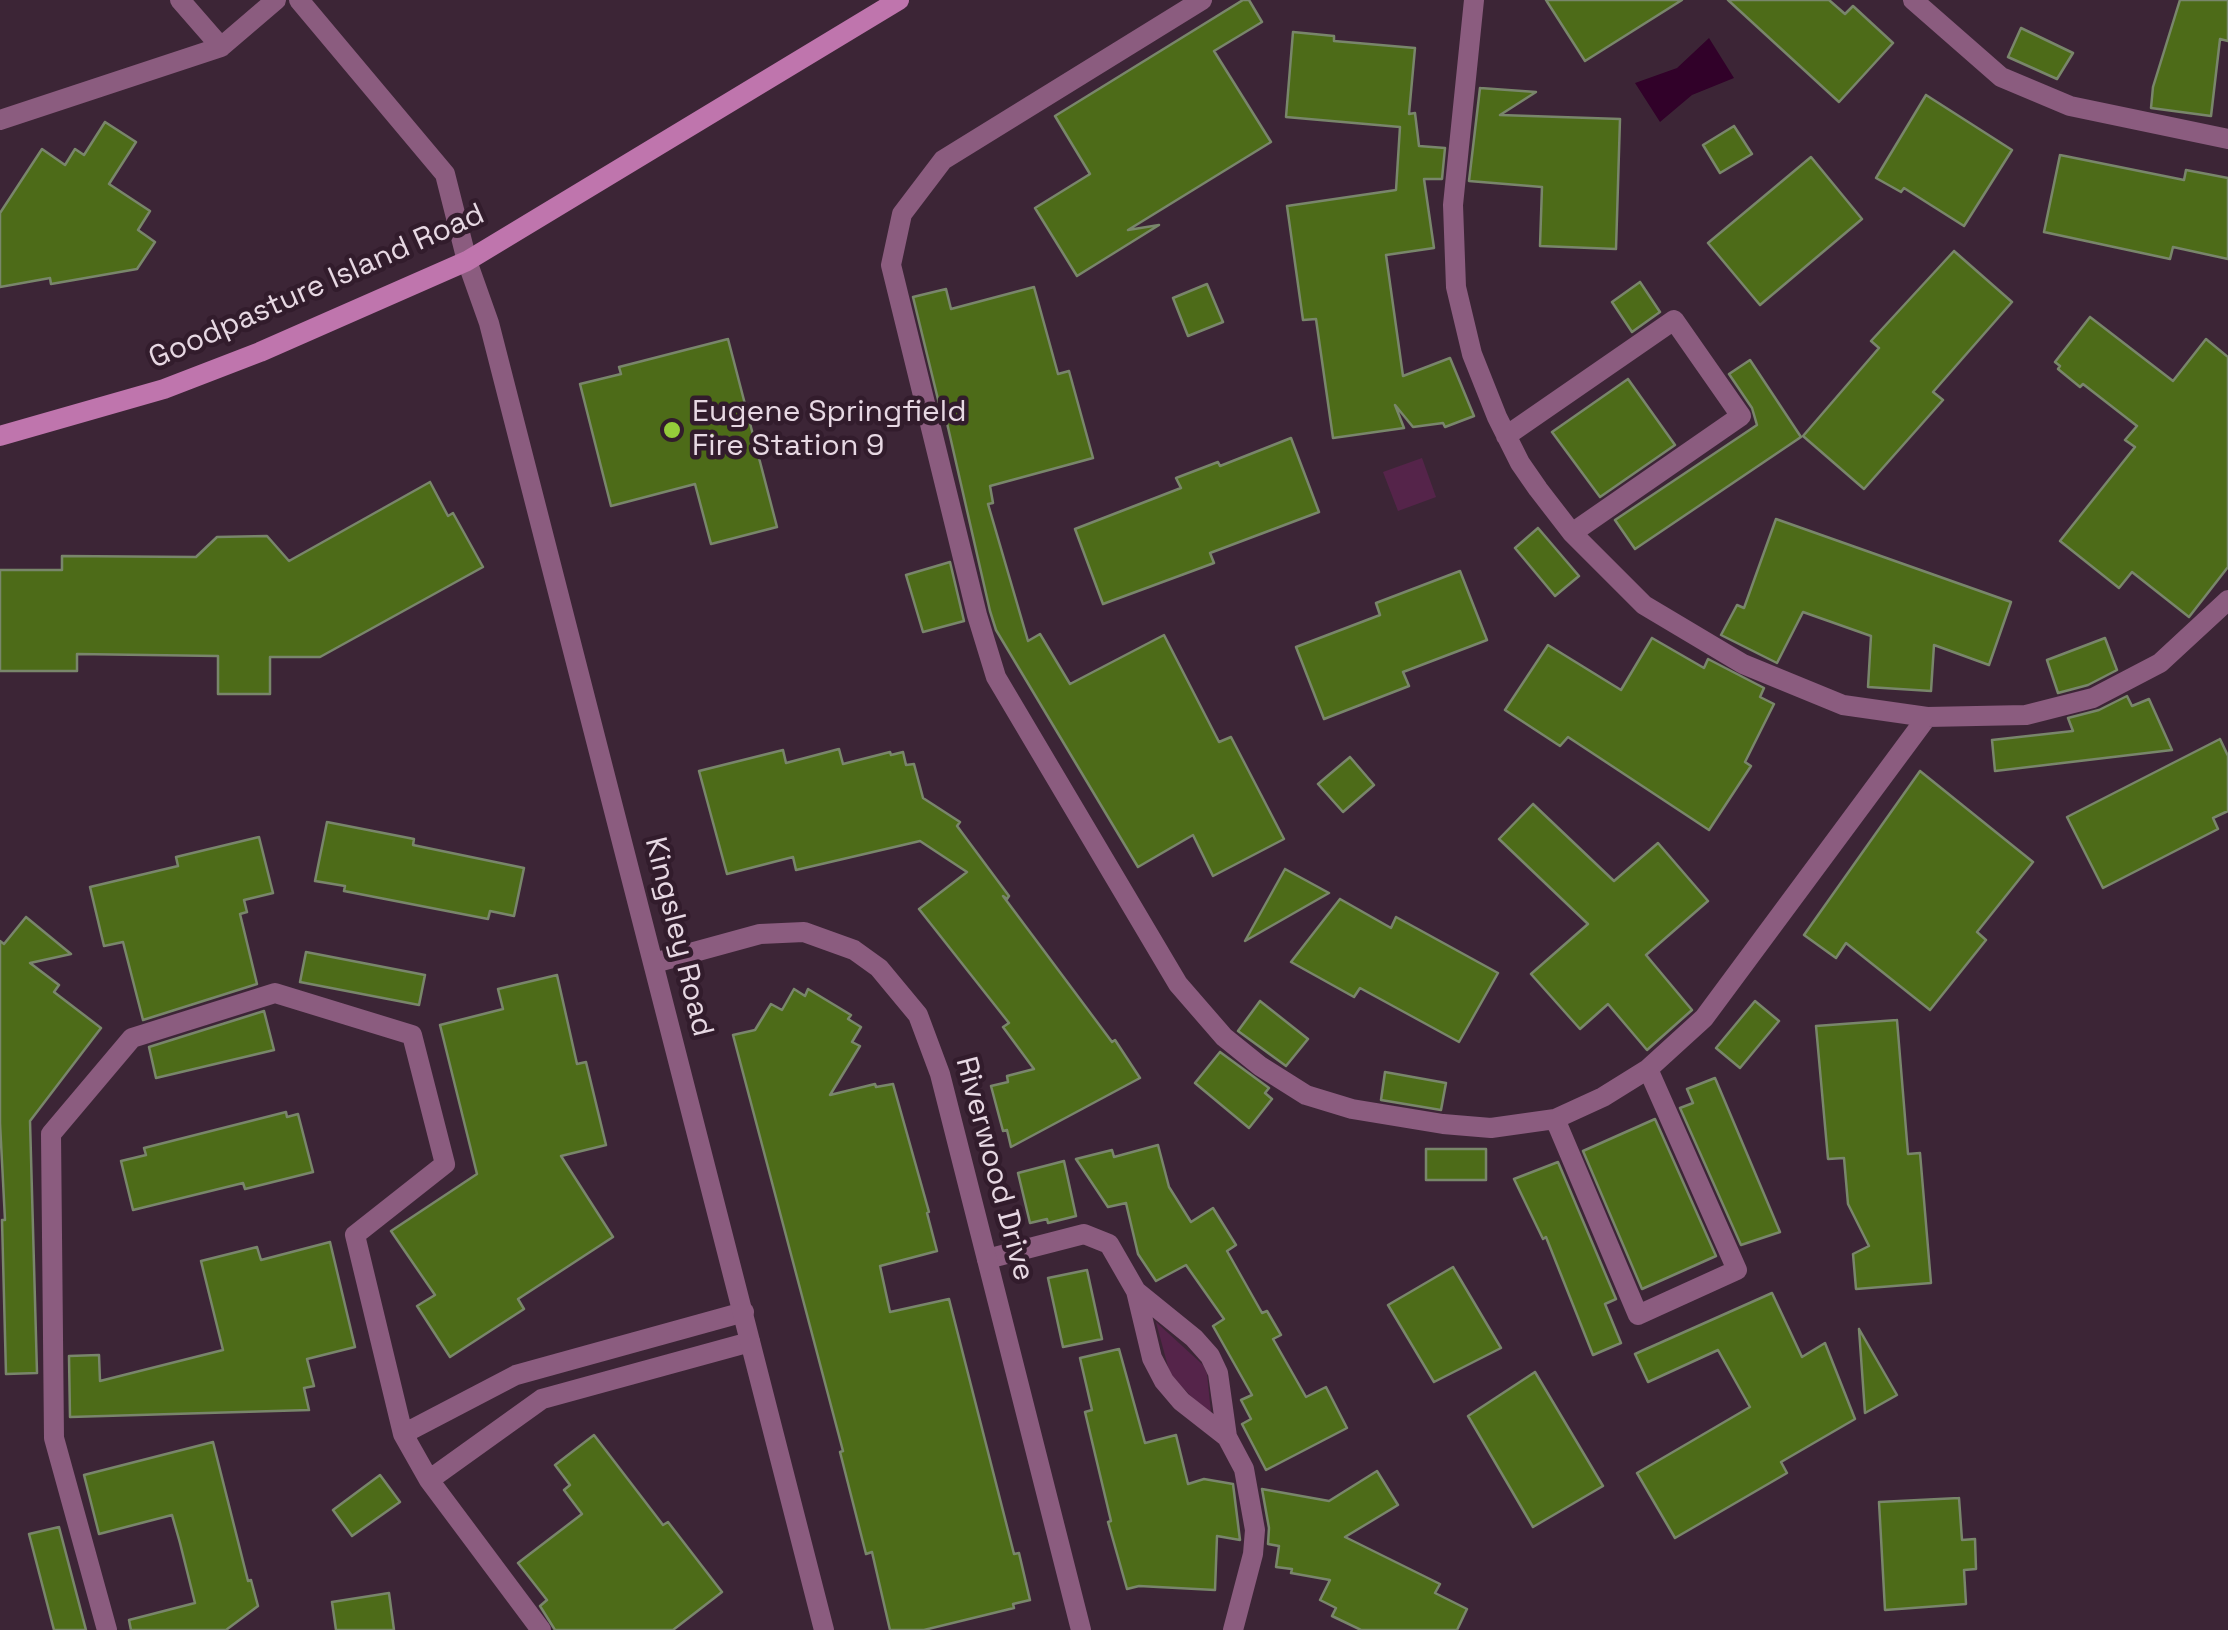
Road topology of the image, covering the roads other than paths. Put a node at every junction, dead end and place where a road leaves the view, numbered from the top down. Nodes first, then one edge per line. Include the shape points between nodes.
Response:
1 (180, 0) edge
2 (276, 0) edge
3 (299, 0) edge
4 (899, 0) edge
5 (1202, 0) edge
6 (1474, 0) edge
7 (1913, 0) edge
8 (221, 48) junction
9 (0, 120) edge
10 (2228, 139) edge
11 (467, 261) junction
12 (0, 436) edge
13 (1506, 436) junction
14 (1572, 533) junction
15 (2228, 600) edge
16 (1926, 717) junction
17 (654, 963) junction
18 (1648, 1069) junction
19 (1555, 1118) junction
20 (988, 1260) junction
21 (1136, 1291) junction
22 (744, 1312) junction
23 (750, 1342) junction
24 (404, 1434) junction
25 (1227, 1437) junction
26 (429, 1480) junction
27 (107, 1630) edge
28 (542, 1630) edge
29 (824, 1630) edge
30 (1081, 1630) edge
31 (1233, 1630) edge

1 - 8 street
2 - 8 street
3 - 11 street, Kingsley Road via 445,174
4 - 11 main road, Goodpasture Island Road
5 - 19 street via 943,160 902,214 892,264 985,645 996,677 1178,984 1224,1037 1306,1095 1352,1109 1491,1128
6 - 13 street via 1453,205 1456,286 1472,354
7 - 10 street via 2000,77 2070,106
8 - 9 street
11 - 12 main road, Goodpasture Island Road via 164,388
11 - 17 street, Kingsley Road
13 - 14 street
13 - 14 street via 1674,320 1732,403 1740,416
14 - 16 street via 1644,605 1743,664 1843,705
15 - 16 street via 2160,662 2093,698 2026,715
16 - 18 street via 1704,1018
17 - 20 street, Riverwood Drive via 784,931 827,938 879,968 918,1015 930,1043
17 - 22 street, Kingsley Road
18 - 19 street
18 - 19 street via 1737,1270 1638,1315
20 - 21 street via 1093,1235 1109,1244
20 - 30 street, Riverwood Drive
21 - 25 street via 1164,1381
21 - 25 street via 1210,1356
22 - 23 street, Kingsley Road
22 - 24 street via 516,1374
23 - 26 street via 542,1399
23 - 29 street, Kingsley Road
24 - 26 street
24 - 27 street via 355,1234 446,1164 412,1034 275,993 132,1038 52,1134 54,1438
25 - 31 street via 1244,1469 1255,1530
26 - 28 street

